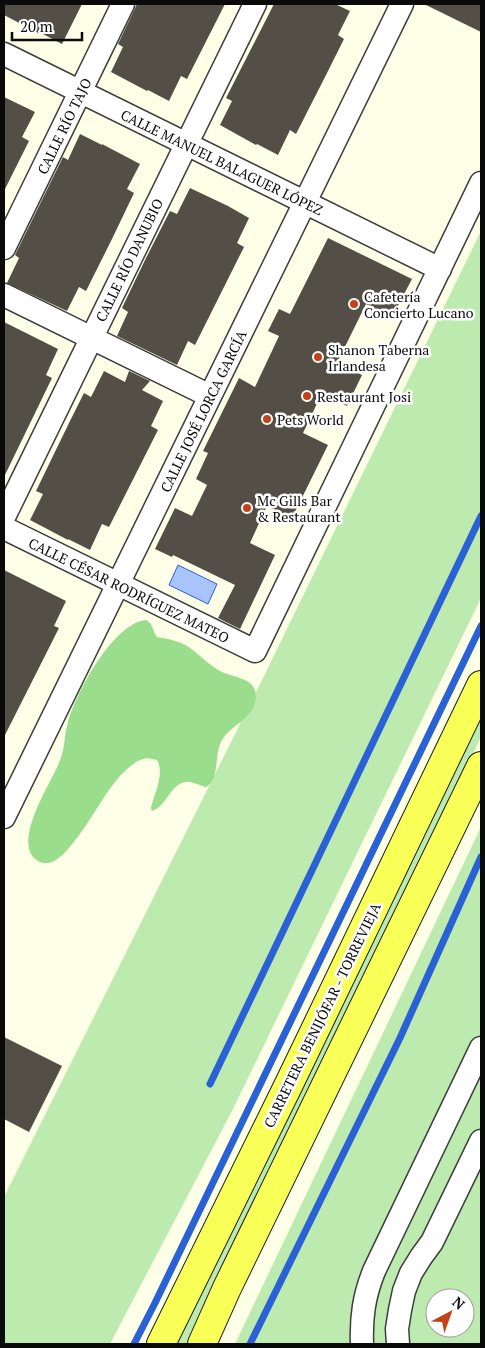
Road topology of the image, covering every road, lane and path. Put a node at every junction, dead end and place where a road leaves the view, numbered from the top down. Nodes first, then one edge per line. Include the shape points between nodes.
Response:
1 (123, 4) edge
2 (255, 4) edge
3 (399, 5) edge
4 (4, 54) edge
5 (80, 92) junction
6 (186, 144) junction
7 (481, 183) edge
8 (305, 203) junction
9 (4, 248) edge
10 (440, 268) junction
11 (4, 295) edge
12 (91, 338) junction
13 (210, 396) junction
14 (4, 517) edge
15 (4, 528) edge
16 (118, 584) junction
17 (481, 685) edge
18 (481, 766) edge
19 (4, 817) edge
20 (481, 1048) edge
21 (481, 1141) edge
22 (161, 1344) edge
23 (202, 1344) edge
24 (362, 1344) edge
25 (398, 1344) edge

1 - 5 street, CALLE RÍO TAJO
2 - 6 street, CALLE RÍO DANUBIO
3 - 8 street, CALLE JOSÉ LORCA GARCÍA
4 - 5 street, CALLE MANUEL BALAGUER LÓPEZ
5 - 6 street, CALLE MANUEL BALAGUER LÓPEZ
5 - 9 street, CALLE RÍO TAJO
6 - 8 street, CALLE MANUEL BALAGUER LÓPEZ
6 - 12 street, CALLE RÍO DANUBIO
7 - 10 street
8 - 10 street, CALLE MANUEL BALAGUER LÓPEZ
8 - 13 street, CALLE JOSÉ LORCA GARCÍA
10 - 16 street, CALLE CÉSAR RODRÍGUEZ MATEO via 255,651
11 - 12 street
12 - 13 street
12 - 14 street, CALLE RÍO DANUBIO
13 - 16 street, CALLE JOSÉ LORCA GARCÍA
15 - 16 street, CALLE CÉSAR RODRÍGUEZ MATEO
16 - 19 street, CALLE JOSÉ LORCA GARCÍA
17 - 22 main road, CARRETERA BENIJÓFAR - TORREVIEJA
18 - 23 main road
20 - 24 street via 374,1271 363,1307
21 - 25 street via 432,1242 411,1273 400,1310

